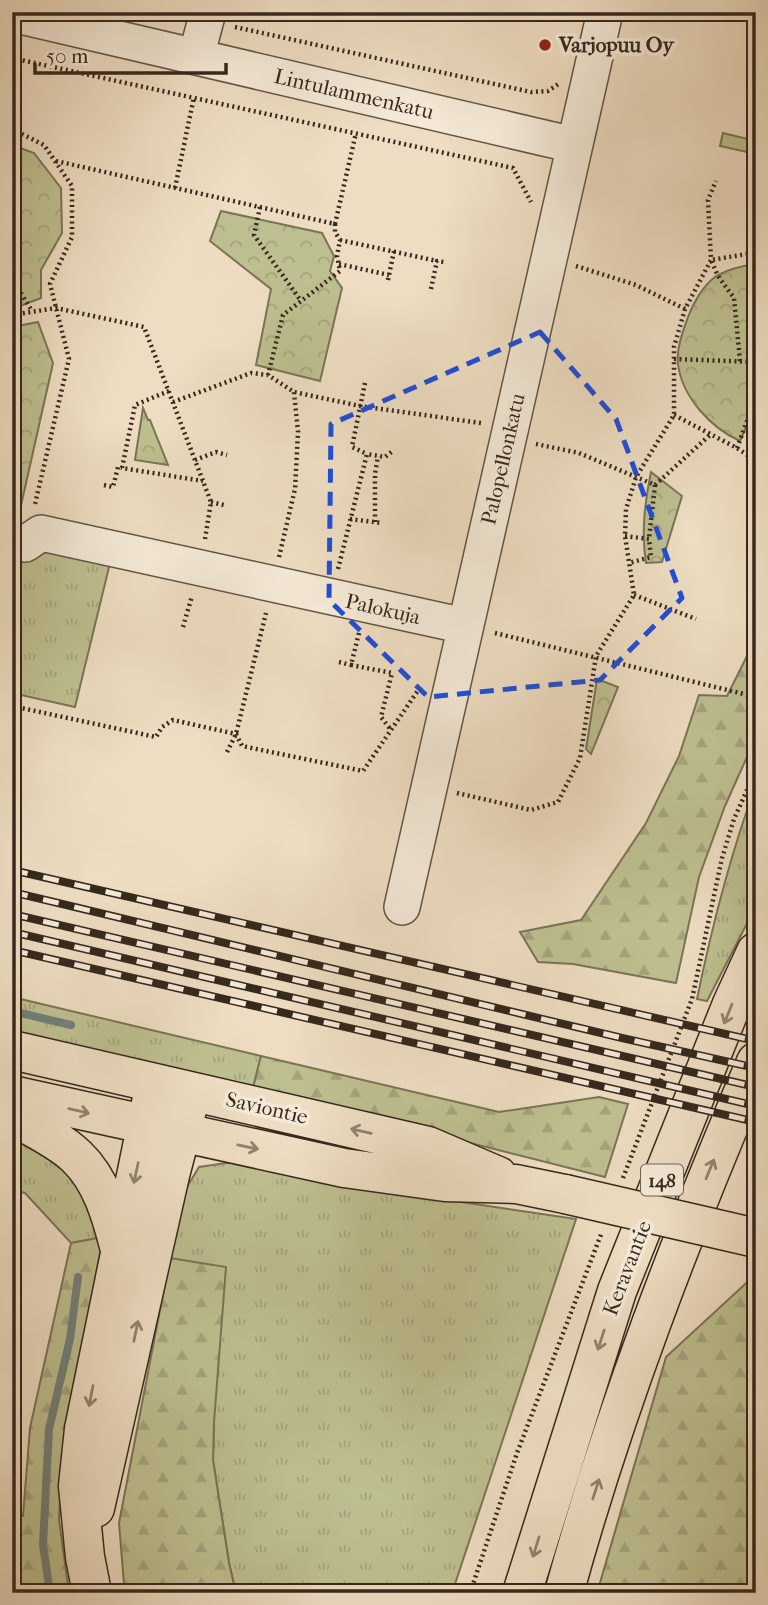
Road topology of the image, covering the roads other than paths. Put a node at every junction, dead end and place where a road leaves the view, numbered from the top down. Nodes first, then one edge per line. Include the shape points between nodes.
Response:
1 (605, 12) edge
2 (12, 14) edge
3 (207, 16) edge
4 (196, 57) junction
5 (574, 145) junction
6 (19, 543) edge
7 (465, 626) junction
8 (402, 907) dead end
9 (756, 951) edge
10 (12, 1050) edge
11 (756, 1062) edge
12 (155, 1082) junction
13 (192, 1091) junction
14 (12, 1095) edge
15 (12, 1116) edge
16 (164, 1130) junction
17 (516, 1184) junction
18 (756, 1238) edge
19 (120, 1250) junction
20 (85, 1540) junction
21 (575, 1554) junction
22 (522, 1592) edge
23 (92, 1593) edge
24 (564, 1593) edge
25 (575, 1593) edge

1 - 5 street, Palopellonkatu
2 - 4 street, Lintulammenkatu
3 - 4 street
4 - 5 street, Lintulammenkatu
5 - 7 street, Palopellonkatu via 517,435
6 - 7 street, Palokuja via 41,533
7 - 8 street, Palopellonkatu
9 -> 22 main road, Keravantie / 148 via 617,1291
10 - 12 main road, Saviontie
21 -> 11 main road, Keravantie / 148 via 659,1301
12 - 13 main road, Saviontie
12 - 16 main road
13 - 16 main road
17 -> 13 main road, Saviontie via 428,1146
14 -> 16 main road, Saviontie
15 - 19 main road via 77,1157 99,1185
16 -> 17 main road, Saviontie via 344,1168 445,1182
16 -> 19 main road
20 -> 16 main road via 99,1496
17 - 18 main road, Saviontie, bridge
19 -> 20 main road via 84,1429 78,1486
20 - 23 main road
21 - 24 main road, Keravantie / 148
21 - 25 main road

